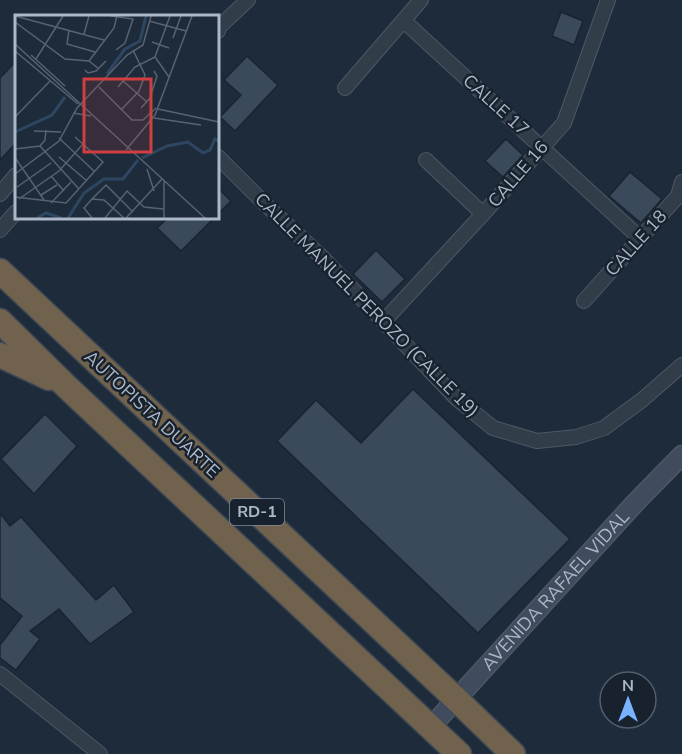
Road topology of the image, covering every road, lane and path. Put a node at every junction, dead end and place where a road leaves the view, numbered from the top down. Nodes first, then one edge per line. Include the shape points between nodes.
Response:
1 (248, 0) edge
2 (421, 0) edge
3 (608, 0) edge
4 (404, 21) junction
5 (219, 28) edge
6 (345, 88) dead end
7 (542, 147) junction
8 (219, 158) edge
9 (426, 160) dead end
10 (15, 176) edge
11 (682, 182) edge
12 (0, 194) edge
13 (15, 213) edge
14 (483, 214) junction
15 (0, 230) edge
16 (641, 239) junction
17 (0, 271) edge
18 (584, 301) dead end
19 (0, 321) edge
20 (384, 321) junction
21 (0, 356) edge
22 (682, 366) edge
23 (68, 388) junction
24 (682, 455) edge
25 (0, 674) edge
26 (456, 699) junction
27 (430, 728) junction
28 (100, 754) edge
29 (459, 754) edge
30 (513, 754) edge

1 - 5 street
2 - 4 street
3 - 7 street, CALLE 16 via 564,123
4 - 6 street
4 - 7 street, CALLE 17
7 - 14 street, CALLE 16
7 - 16 street, CALLE 17
8 - 20 street, CALLE MANUEL PEROZO (CALLE 19)
9 - 14 street
10 - 12 street
11 - 16 street, CALLE 18 via 678,196
13 - 15 street
14 - 20 street, CALLE 16
16 - 18 street, CALLE 18
17 - 26 highway, AUTOPISTA DUARTE / RD-1
19 - 23 highway, AUTOPISTA DUARTE / RD-1
20 - 22 street, CALLE MANUEL PEROZO (CALLE 19) via 456,398 493,428 537,441 576,437 604,428
21 - 23 highway
23 - 27 highway, AUTOPISTA DUARTE / RD-1
24 - 26 main road, AVENIDA RAFAEL VIDAL
25 - 28 street
26 - 27 main road, AVENIDA RAFAEL VIDAL
26 - 30 highway, AUTOPISTA DUARTE / RD-1
27 - 29 highway, AUTOPISTA DUARTE / RD-1

